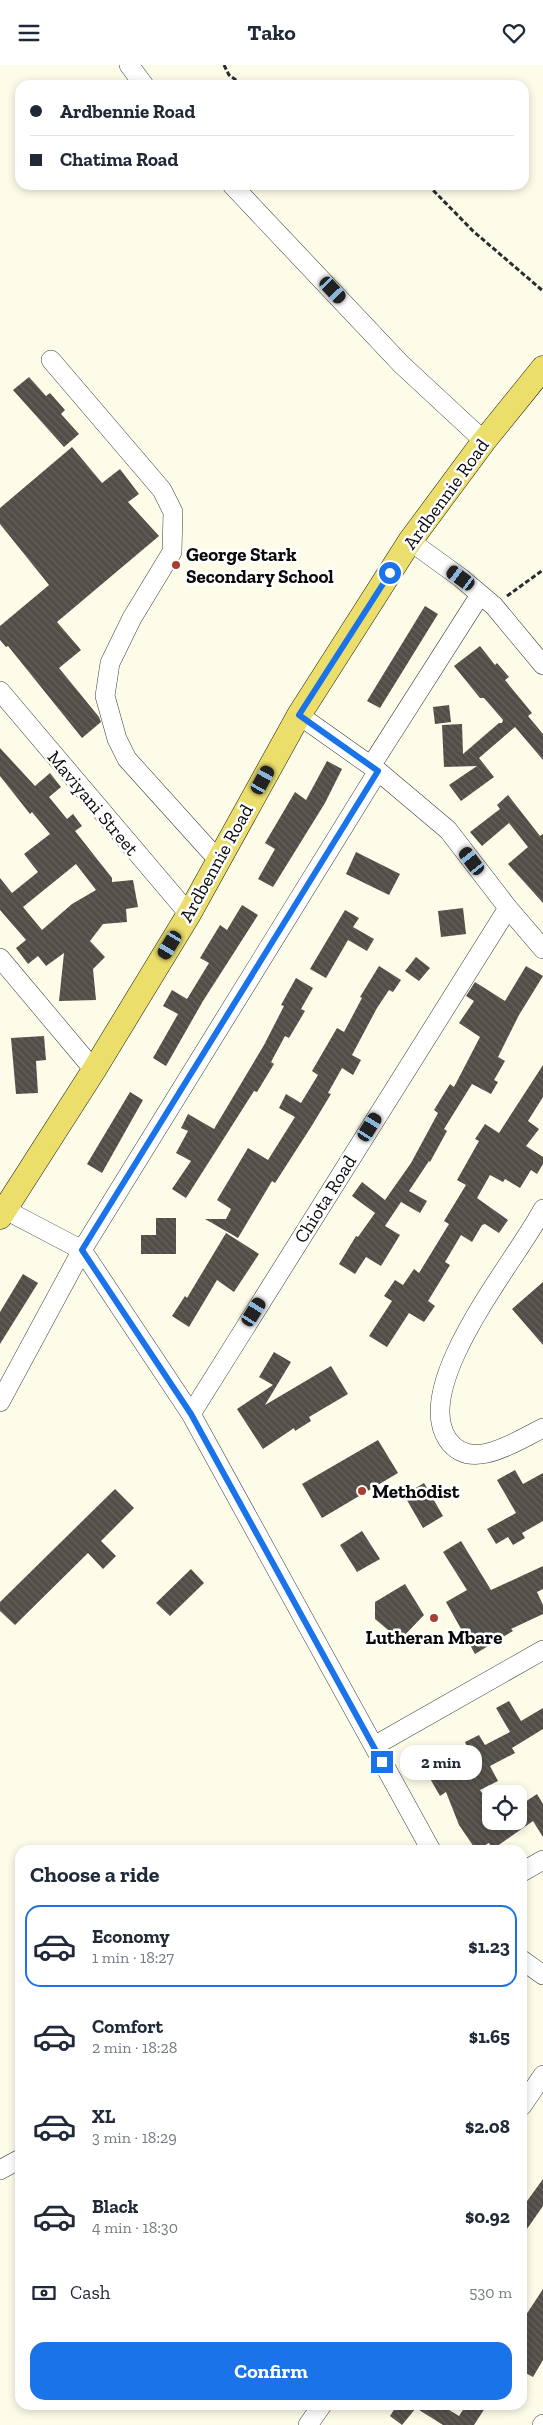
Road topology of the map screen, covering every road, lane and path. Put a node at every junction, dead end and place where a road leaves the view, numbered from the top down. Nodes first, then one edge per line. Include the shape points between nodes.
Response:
1 (129, 65) edge
2 (224, 65) edge
3 (140, 80) edge
4 (236, 80) edge
5 (237, 190) edge
6 (433, 190) edge
7 (543, 291) edge
8 (51, 360) dead end
9 (542, 369) edge
10 (484, 441) junction
11 (410, 541) junction
12 (543, 570) edge
13 (487, 600) junction
14 (543, 665) edge
15 (0, 691) edge
16 (299, 715) junction
17 (374, 769) junction
18 (219, 861) junction
19 (508, 908) junction
20 (188, 914) junction
21 (543, 949) edge
22 (0, 958) edge
23 (94, 1070) junction
24 (543, 1209) edge
25 (1, 1211) edge
26 (82, 1250) junction
27 (0, 1402) edge
28 (191, 1414) junction
29 (543, 1428) edge
30 (543, 1650) edge
31 (374, 1746) junction
32 (428, 1845) edge
33 (543, 1860) edge
34 (527, 1869) edge
35 (527, 1964) edge
36 (543, 1975) edge
37 (543, 2075) edge
38 (527, 2099) edge
39 (15, 2162) edge
40 (0, 2170) edge
41 (318, 2410) edge
42 (308, 2425) edge

1 - 3 street
2 - 4 path
5 - 10 street via 401,364
6 - 7 path via 473,231
8 - 18 street via 162,490 174,512 172,552 132,618 110,663 105,695 117,739 127,759
9 - 10 main road, Ardbennie Road
10 - 11 main road, Ardbennie Road
11 - 13 street
11 - 16 main road, Ardbennie Road
12 - 13 path
13 - 14 street
13 - 17 street
15 - 20 street, Maviyani Street
16 - 17 street
16 - 18 main road, Ardbennie Road
17 - 19 street via 448,829
17 - 26 street
18 - 20 main road, Ardbennie Road
19 - 21 street
19 - 28 street, Chiota Road
20 - 23 main road, Ardbennie Road
22 - 23 street
23 - 25 main road, Ardbennie Road
24 - 29 street via 474,1318 457,1351 442,1395 440,1416 444,1434 453,1447 466,1454 487,1454
25 - 26 street
26 - 27 street
26 - 28 street
28 - 31 street
30 - 31 street
31 - 32 street
33 - 34 street
35 - 36 street
37 - 38 street
39 - 40 street
41 - 42 street

